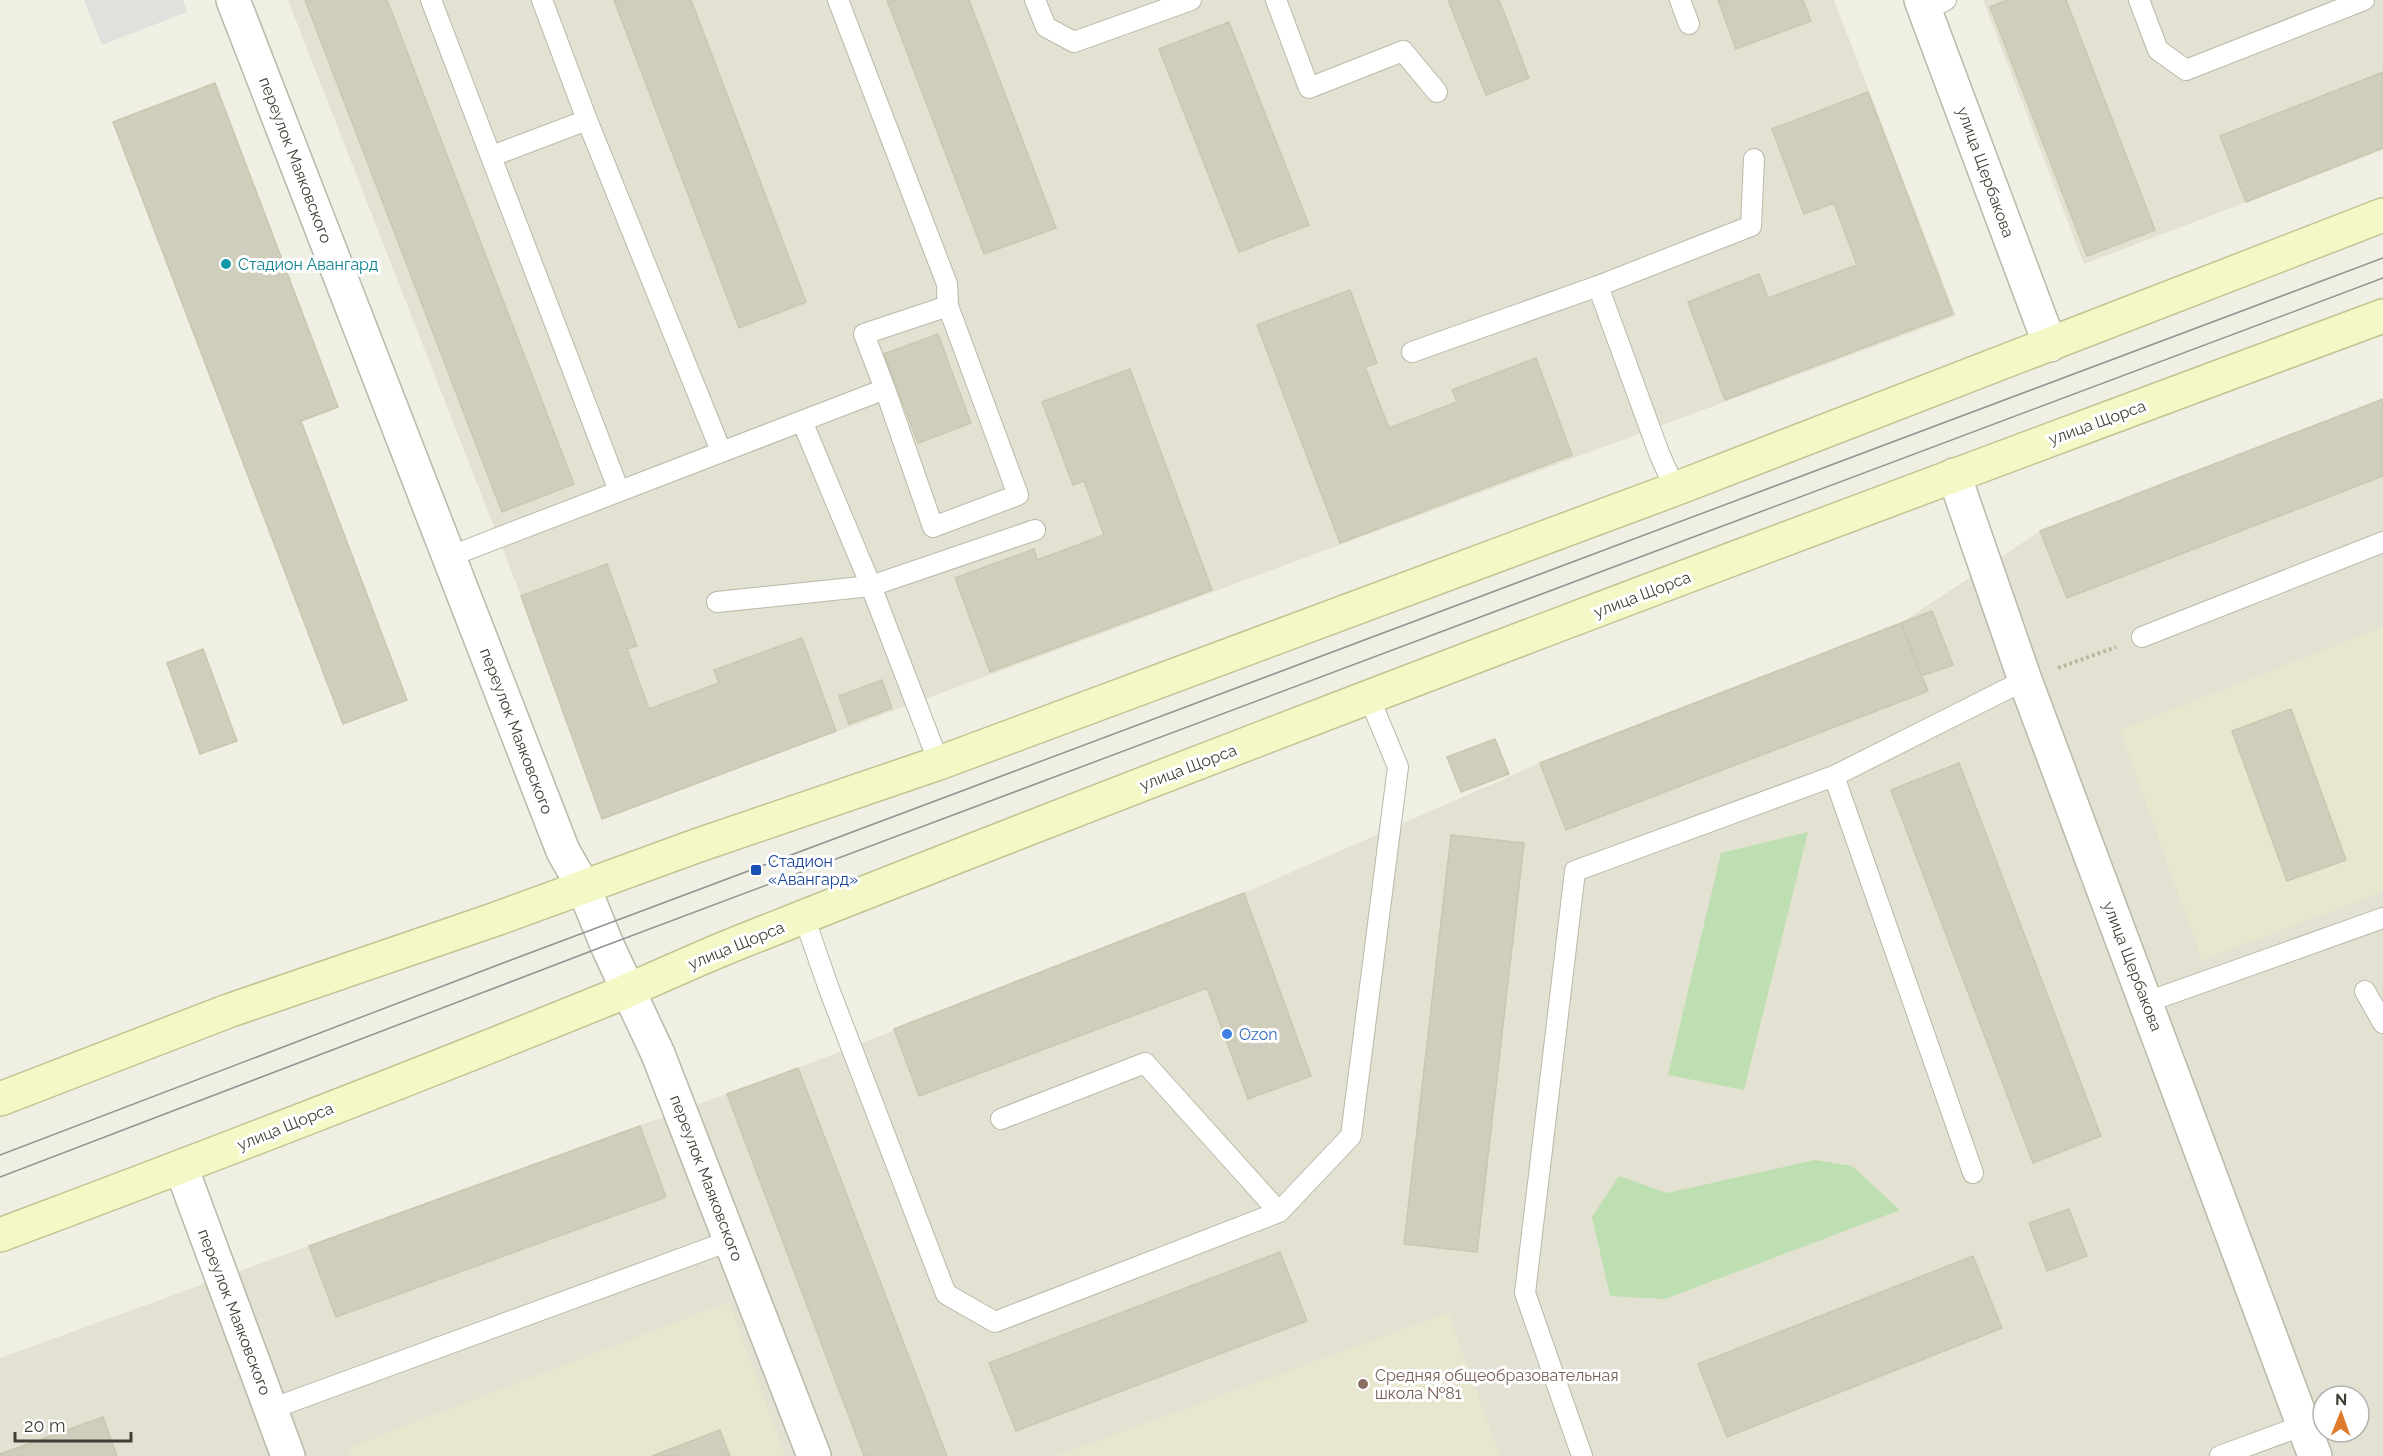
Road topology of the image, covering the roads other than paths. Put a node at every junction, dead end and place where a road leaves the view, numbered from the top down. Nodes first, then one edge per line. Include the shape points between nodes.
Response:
1 (233, 0) edge
2 (431, 0) edge
3 (542, 0) edge
4 (838, 0) edge
5 (1035, 0) edge
6 (1191, 0) edge
7 (1276, 0) edge
8 (1680, 0) edge
9 (2139, 0) edge
10 (2364, 0) edge
11 (1931, 4) edge
12 (1689, 24) dead end
13 (1437, 92) dead end
14 (587, 120) junction
15 (492, 156) junction
16 (1754, 159) dead end
17 (2383, 215) edge
18 (1598, 286) junction
19 (948, 306) junction
20 (2383, 316) edge
21 (2050, 345) junction
22 (1412, 352) dead end
23 (885, 389) junction
24 (802, 421) junction
25 (721, 451) junction
26 (1954, 476) junction
27 (1675, 489) junction
28 (619, 491) junction
29 (1035, 530) dead end
30 (2383, 542) edge
31 (451, 556) junction
32 (872, 586) junction
33 (717, 602) dead end
34 (2142, 637) road end
35 (2025, 680) junction
36 (1369, 697) junction
37 (939, 763) junction
38 (1834, 776) junction
39 (584, 886) junction
40 (804, 917) junction
41 (2383, 918) edge
42 (629, 990) junction
43 (2365, 991) dead end
44 (2147, 1002) junction
45 (2383, 1023) edge
46 (0, 1099) edge
47 (1001, 1119) dead end
48 (181, 1167) junction
49 (1973, 1173) dead end
50 (1279, 1212) junction
51 (0, 1235) edge
52 (732, 1240) junction
53 (271, 1408) junction
54 (2304, 1425) junction
55 (288, 1456) edge
56 (814, 1456) edge
57 (1582, 1456) edge
58 (2220, 1456) edge
59 (2315, 1456) edge

1 - 31 street, переулок Маяковского
2 - 15 lane
3 - 14 lane
4 - 19 lane via 947,284
5 - 6 lane via 1046,27 1074,42
7 - 13 lane via 1310,88 1403,51
8 - 12 lane
9 - 10 lane via 2158,50 2186,70
11 - 21 street, улица Щербакова
14 - 15 lane
14 - 25 lane
15 - 28 lane
16 - 18 lane via 1751,226
17 - 21 main road
18 - 22 lane
18 - 27 lane
19 - 23 lane via 864,334
19 - 23 lane via 1018,495 933,527
20 - 26 main road, улица Щорса
21 - 27 main road
23 - 24 lane
24 - 25 lane
24 - 32 lane
25 - 28 lane
26 - 35 street, улица Щербакова
26 - 36 main road, улица Щорса
27 - 37 main road
28 - 31 lane
29 - 32 lane
30 - 34 lane
31 - 39 street, переулок Маяковского via 563,851
32 - 33 lane
32 - 37 lane
35 - 38 lane
35 - 44 street, улица Щербакова
36 - 40 main road, улица Щорса
36 - 50 lane via 1398,767 1351,1136
37 - 39 main road
38 - 49 lane
38 - 57 lane via 1575,871 1524,1293
39 - 42 street, переулок Маяковского
39 - 46 main road via 228,1011
40 - 42 main road, улица Щорса
40 - 50 lane via 946,1294 995,1322
41 - 44 lane
42 - 48 main road, улица Щорса
42 - 52 street, переулок Маяковского
43 - 45 lane
44 - 54 street, улица Щербакова
47 - 50 lane via 1146,1063
48 - 51 main road, улица Щорса
48 - 53 street, переулок Маяковского
52 - 53 lane
52 - 56 street, переулок Маяковского
53 - 55 street, переулок Маяковского
54 - 58 lane
54 - 59 street, улица Щербакова

